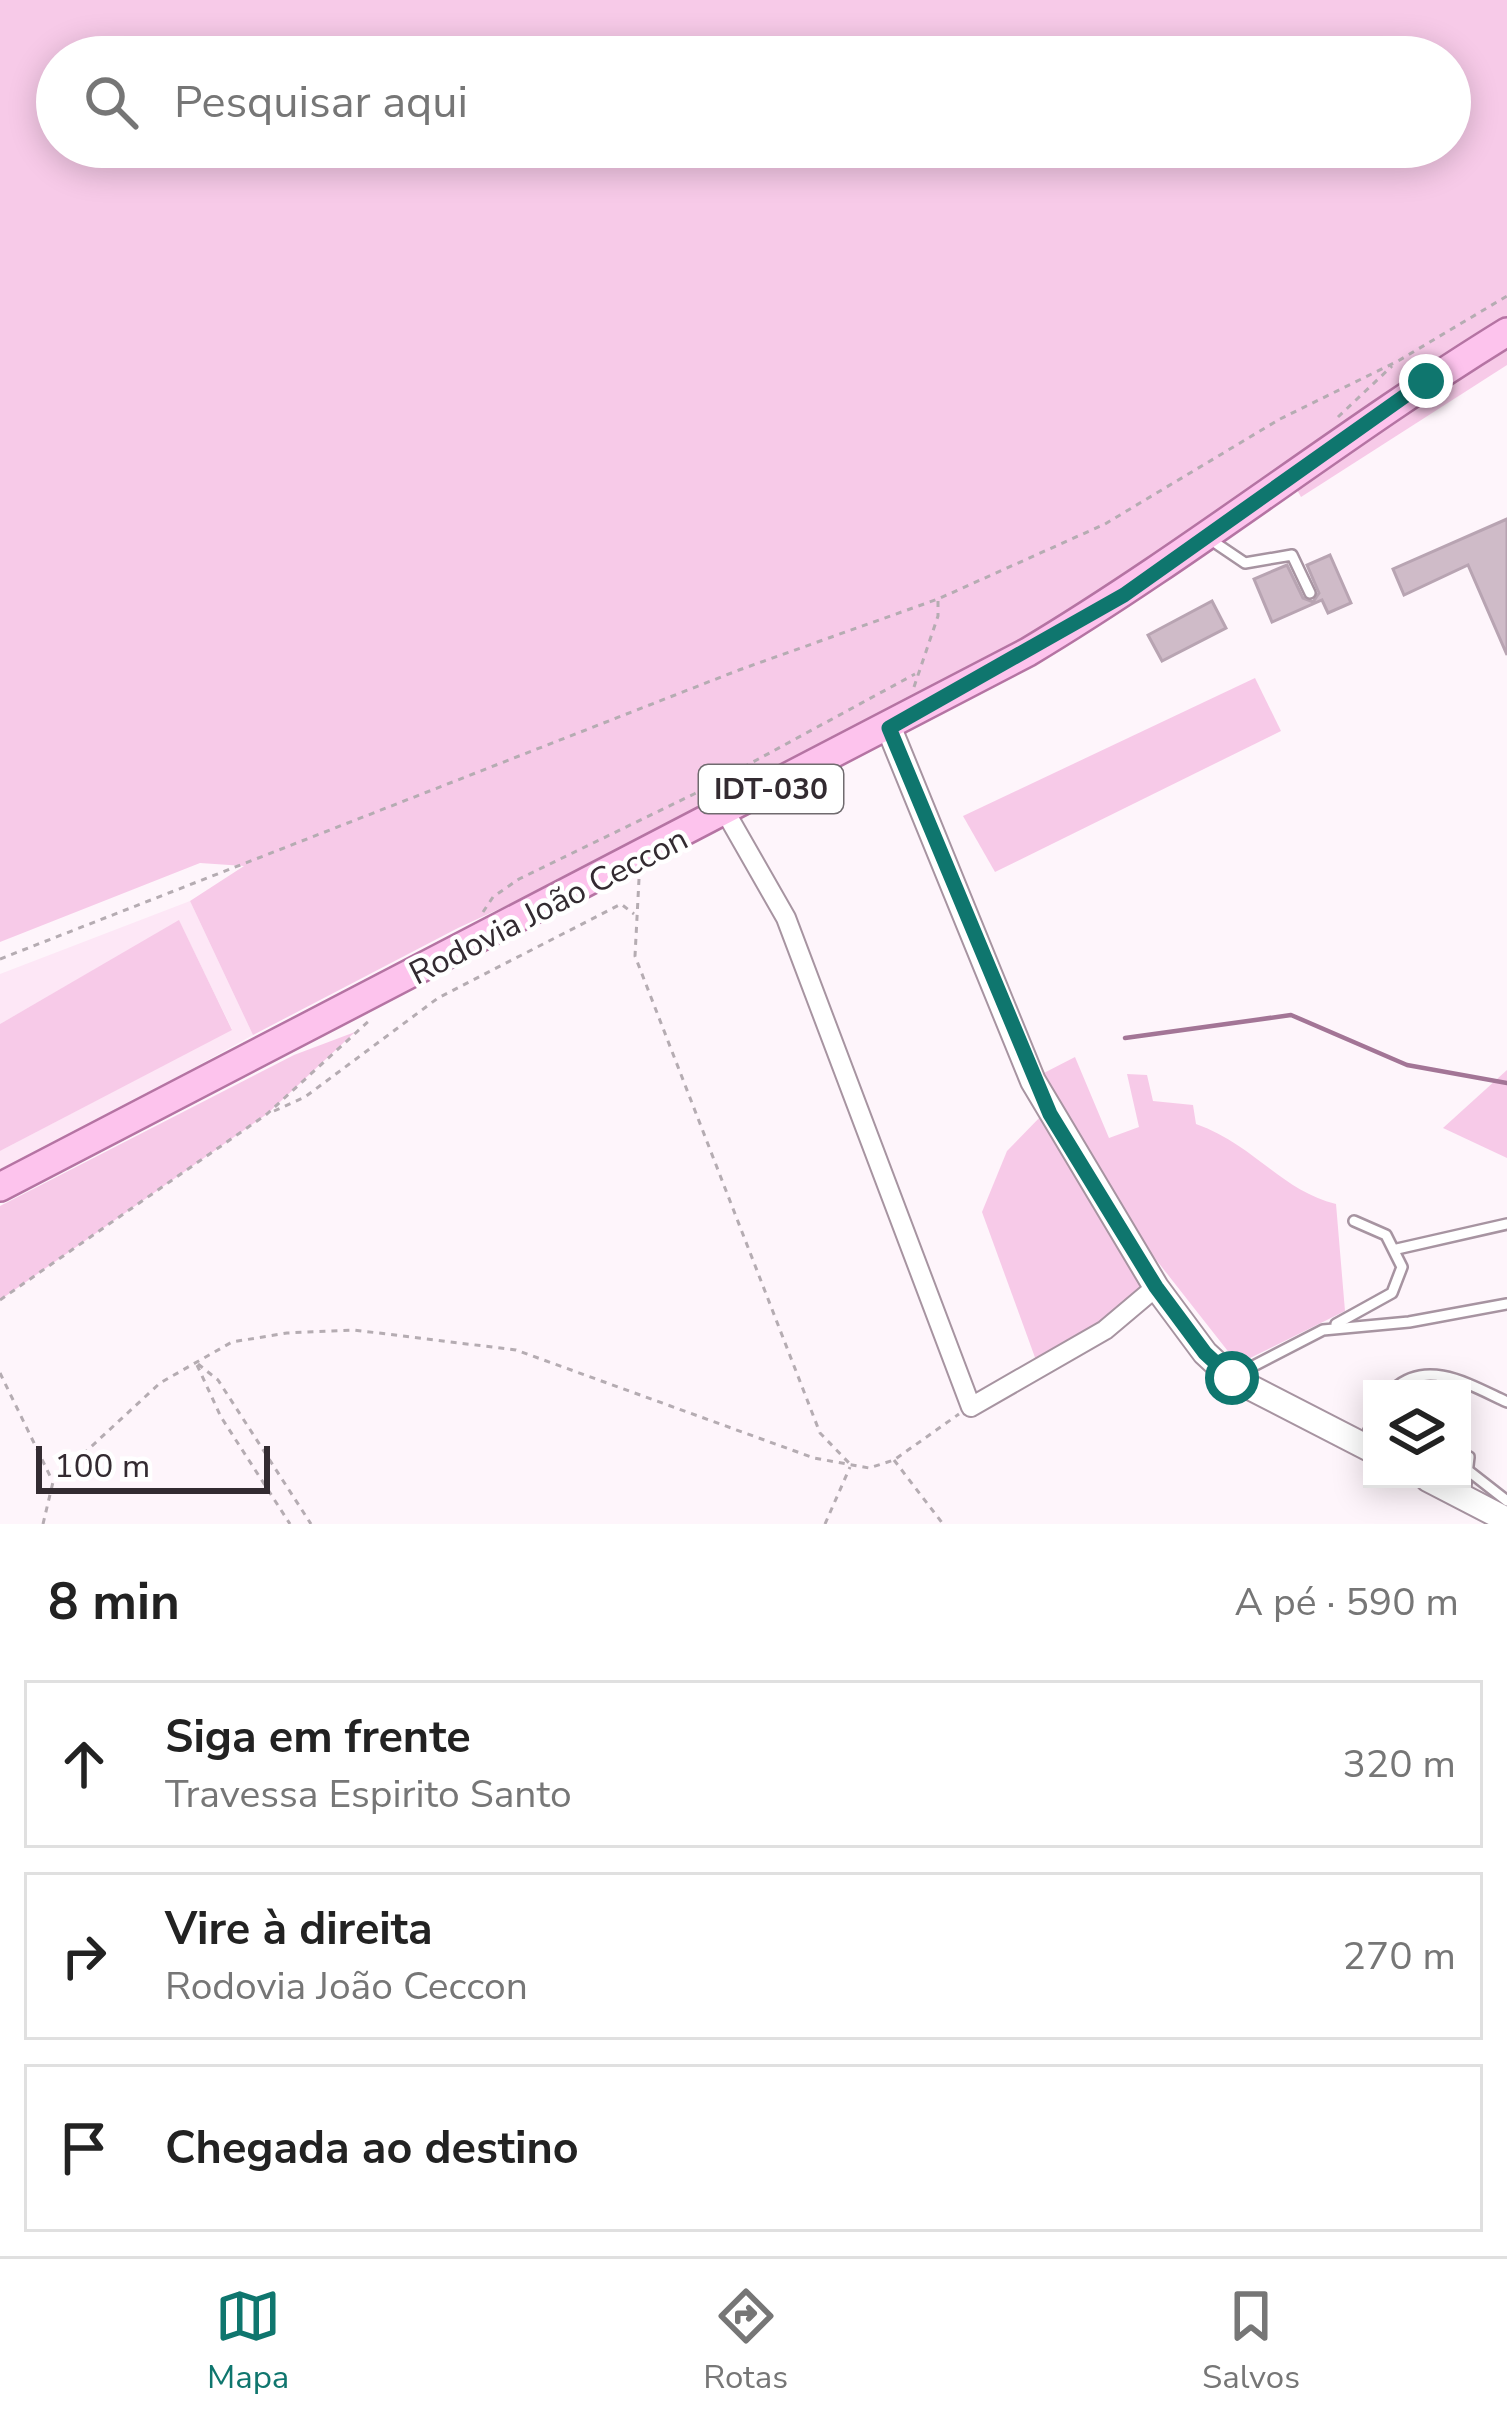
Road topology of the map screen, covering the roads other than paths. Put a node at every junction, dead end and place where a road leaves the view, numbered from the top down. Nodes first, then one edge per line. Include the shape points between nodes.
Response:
1 (1507, 332) edge
2 (1206, 537) junction
3 (1310, 593) dead end
4 (889, 728) junction
5 (726, 813) junction
6 (0, 1187) edge
7 (1354, 1221) dead end
8 (1507, 1224) edge
9 (1397, 1249) junction
10 (1156, 1287) junction
11 (1507, 1304) edge
12 (1326, 1329) junction
13 (1232, 1378) junction
14 (1407, 1380) edge
15 (1458, 1380) edge
16 (1471, 1386) edge
17 (1507, 1402) edge
18 (1363, 1438) edge
19 (1471, 1474) edge
20 (1445, 1488) edge
21 (1465, 1488) edge
22 (1463, 1498) junction
23 (1507, 1501) edge
24 (1507, 1520) edge

1 - 2 main road, Rodovia João Ceccon / IDT-030
2 - 3 lane via 1245,563 1292,555
2 - 4 main road, Rodovia João Ceccon / IDT-030 via 1124,595
4 - 5 main road, Rodovia João Ceccon / IDT-030
4 - 10 street via 1033,1081
5 - 6 main road, Rodovia João Ceccon / IDT-030
5 - 10 street via 785,919 970,1407 1105,1330
7 - 9 lane via 1387,1235
8 - 9 lane
9 - 12 lane via 1402,1267 1392,1294
10 - 13 street
11 - 12 lane
12 - 13 lane
13 - 18 street
14 - 15 lane
16 - 17 lane
19 - 23 lane
20 - 22 street
21 - 22 lane
22 - 24 street

